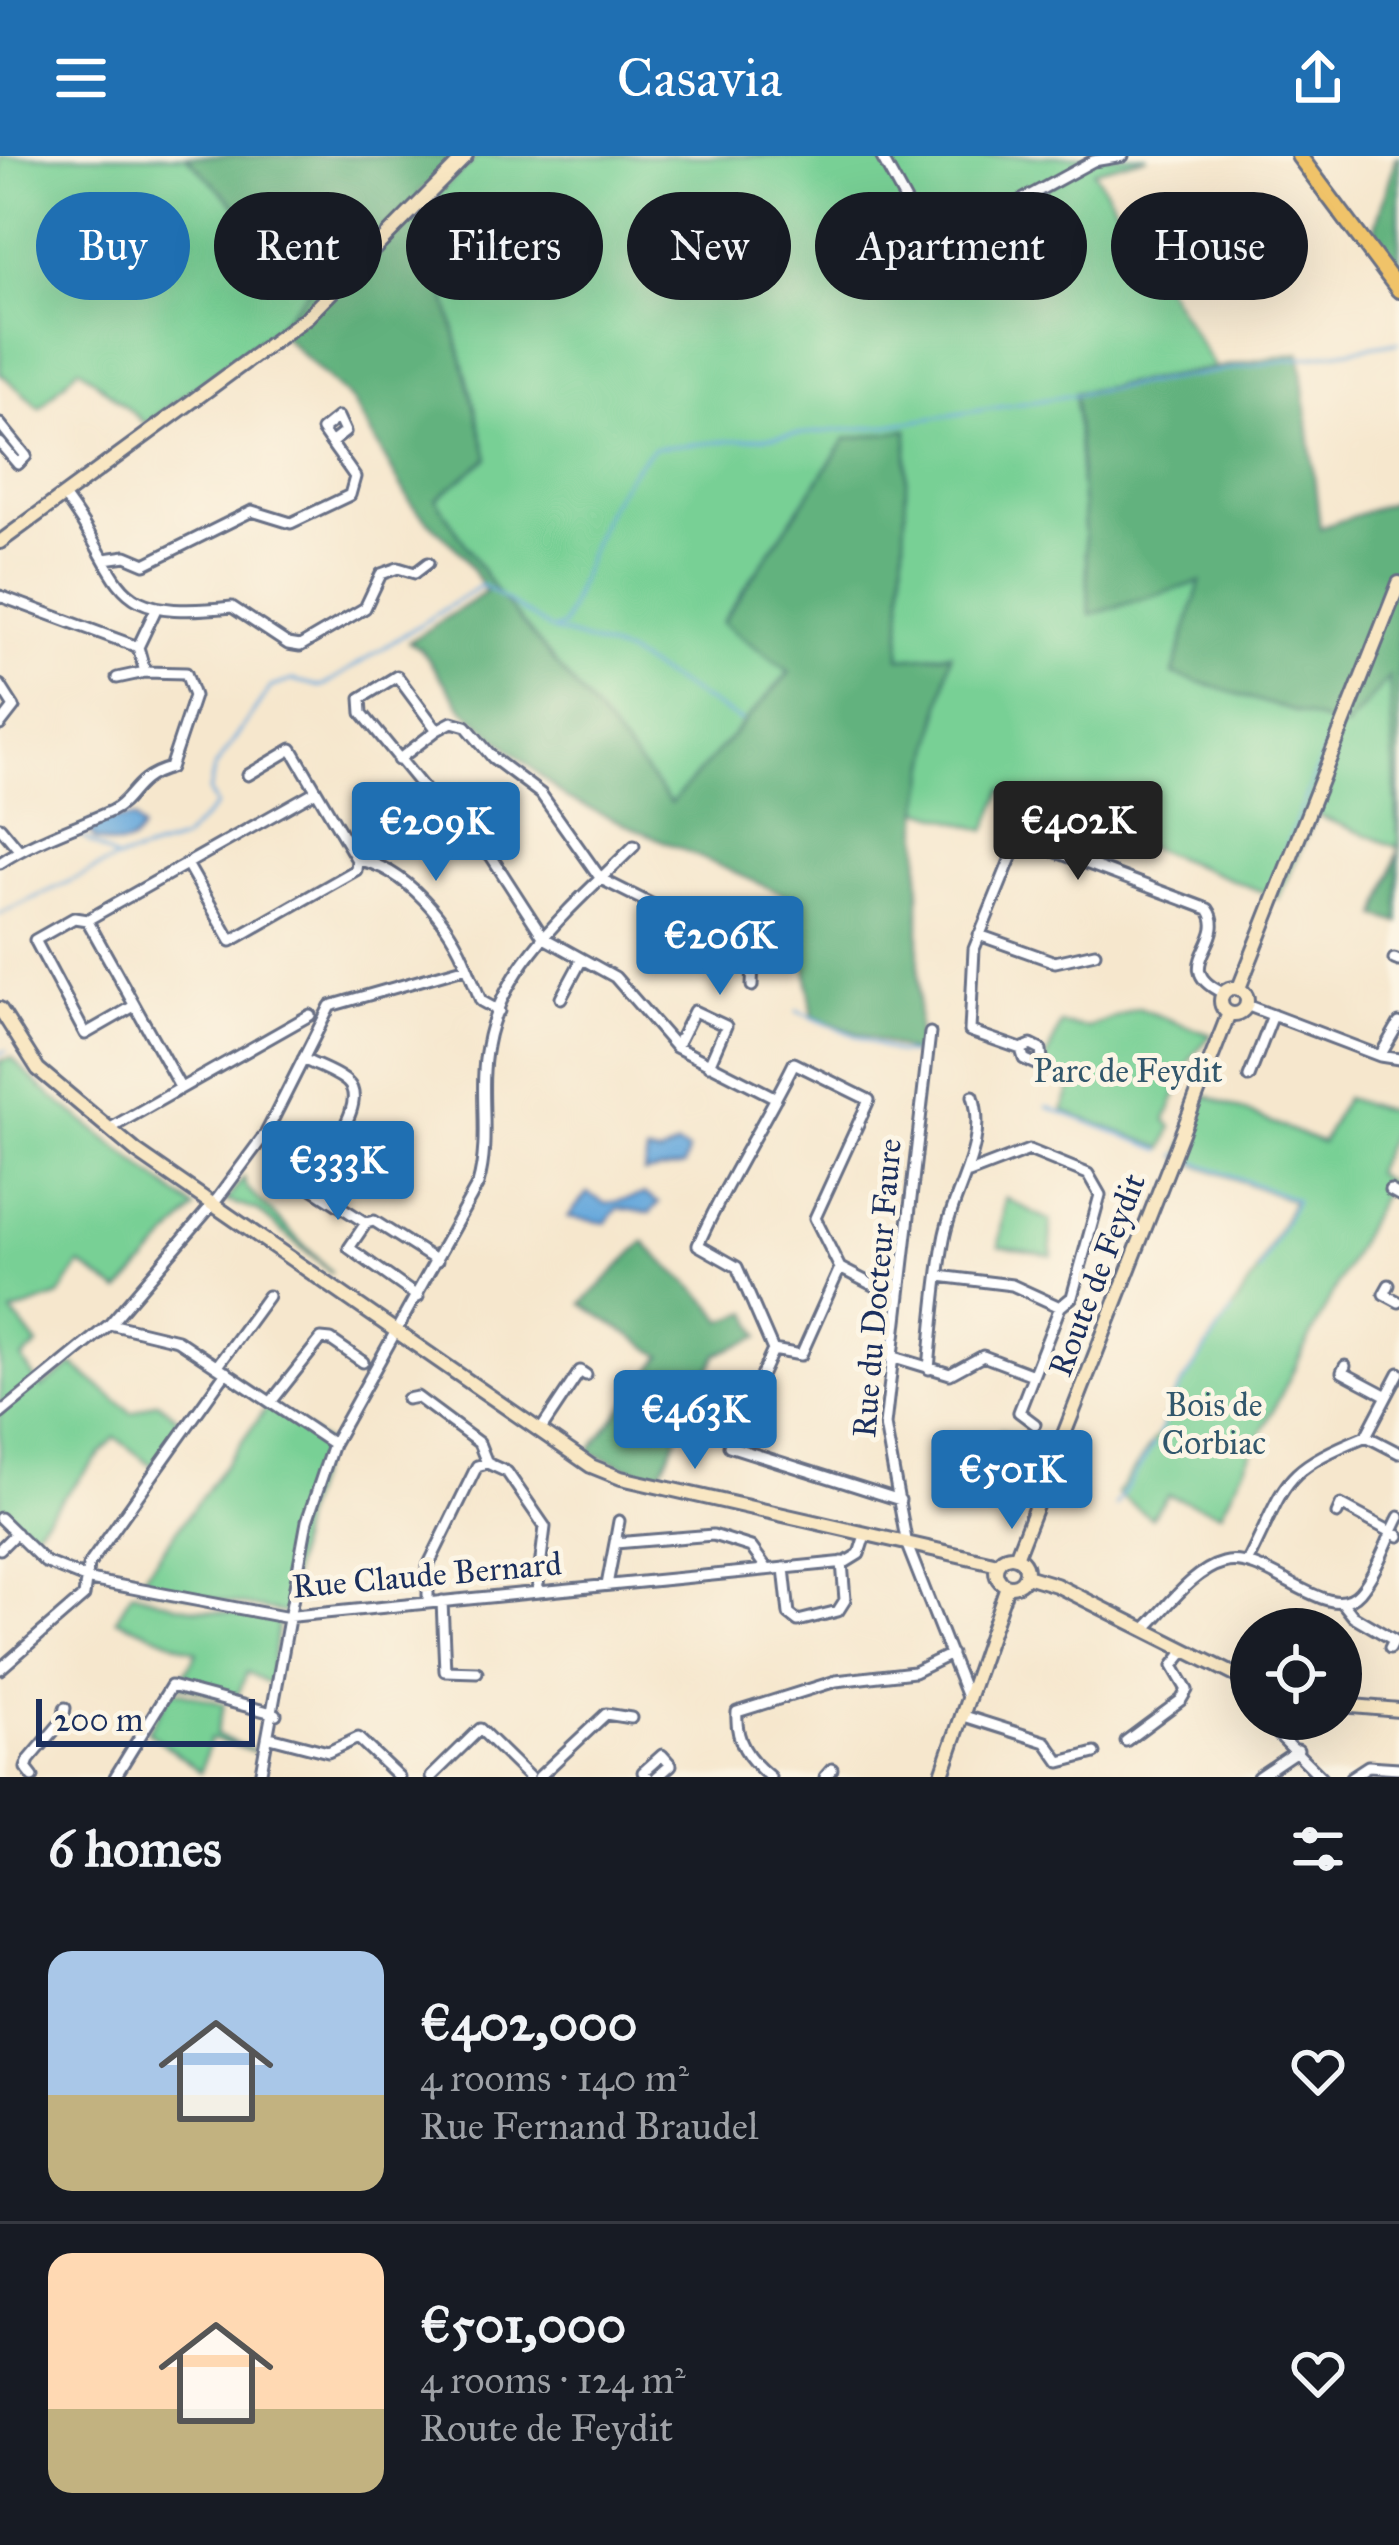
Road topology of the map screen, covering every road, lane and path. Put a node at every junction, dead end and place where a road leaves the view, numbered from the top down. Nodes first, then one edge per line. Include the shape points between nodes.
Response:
1 (466, 156) edge
2 (881, 156) edge
3 (1123, 156) edge
4 (1304, 156) edge
5 (1091, 158) edge
6 (1394, 283) edge
7 (0, 424) edge
8 (331, 442) dead end
9 (1, 445) edge
10 (63, 495) junction
11 (0, 542) edge
12 (105, 559) junction
13 (428, 563) dead end
14 (1399, 584) edge
15 (0, 596) edge
16 (156, 609) junction
17 (138, 647) junction
18 (145, 672) junction
19 (117, 678) dead end
20 (0, 685) edge
21 (0, 725) edge
22 (437, 730) junction
23 (398, 760) junction
24 (248, 775) dead end
25 (316, 791) junction
26 (0, 826) edge
27 (634, 846) dead end
28 (19, 850) junction
29 (357, 860) junction
30 (0, 863) edge
31 (187, 864) junction
32 (601, 879) junction
33 (87, 920) junction
34 (979, 934) junction
35 (544, 938) junction
36 (1095, 953) dead end
37 (582, 959) junction
38 (467, 967) junction
39 (752, 986) dead end
40 (1239, 988) junction
41 (1223, 993) junction
42 (561, 998) dead end
43 (1246, 1005) junction
44 (134, 1006) junction
45 (0, 1010) edge
46 (499, 1011) junction
47 (1229, 1013) junction
48 (310, 1016) dead end
49 (1273, 1016) junction
50 (1399, 1023) edge
51 (929, 1034) dead end
52 (676, 1047) junction
53 (1021, 1049) dead end
54 (1380, 1056) junction
55 (1399, 1058) edge
56 (303, 1059) junction
57 (709, 1065) junction
58 (1249, 1078) dead end
59 (180, 1088) junction
60 (973, 1096) dead end
61 (776, 1098) junction
62 (109, 1129) junction
63 (969, 1173) junction
64 (212, 1204) junction
65 (365, 1223) junction
66 (437, 1262) junction
67 (840, 1268) junction
68 (939, 1276) junction
69 (1389, 1285) dead end
70 (268, 1296) dead end
71 (418, 1297) junction
72 (898, 1298) junction
73 (1399, 1301) edge
74 (1060, 1307) junction
75 (110, 1324) junction
76 (399, 1334) junction
77 (773, 1350) junction
78 (891, 1356) junction
79 (363, 1362) dead end
80 (1345, 1366) dead end
81 (222, 1369) junction
82 (929, 1369) junction
83 (1399, 1372) edge
84 (586, 1375) dead end
85 (1033, 1375) junction
86 (1387, 1396) junction
87 (407, 1399) dead end
88 (271, 1402) junction
89 (0, 1414) edge
90 (1035, 1424) dead end
91 (540, 1431) junction
92 (1366, 1436) junction
93 (333, 1444) junction
94 (1399, 1453) edge
95 (487, 1463) junction
96 (900, 1500) junction
97 (1337, 1514) dead end
98 (1399, 1517) edge
99 (0, 1518) edge
100 (620, 1521) dead end
101 (16, 1533) junction
102 (1395, 1534) edge
103 (864, 1538) junction
104 (615, 1544) junction
105 (0, 1549) edge
106 (908, 1549) junction
107 (1016, 1557) junction
108 (1249, 1561) junction
109 (842, 1562) junction
110 (784, 1568) junction
111 (997, 1568) junction
112 (767, 1569) junction
113 (1026, 1576) junction
114 (90, 1580) junction
115 (607, 1585) junction
116 (1007, 1586) junction
117 (537, 1592) junction
118 (442, 1601) junction
119 (1342, 1602) junction
120 (428, 1603) junction
121 (292, 1616) junction
122 (1145, 1629) junction
123 (1390, 1648) dead end
124 (1184, 1652) junction
125 (951, 1654) junction
126 (0, 1669) edge
127 (478, 1672) dead end
128 (1230, 1674) edge
129 (967, 1697) junction
130 (1362, 1707) edge
131 (65, 1708) dead end
132 (1399, 1710) edge
133 (275, 1714) junction
134 (961, 1715) junction
135 (631, 1718) dead end
136 (270, 1737) junction
137 (1287, 1740) edge
138 (1126, 1742) dead end
139 (1298, 1750) junction
140 (1095, 1753) dead end
141 (1399, 1768) edge
142 (33, 1777) edge
143 (115, 1777) edge
144 (260, 1777) edge
145 (398, 1777) edge
146 (431, 1777) edge
147 (529, 1777) edge
148 (539, 1777) edge
149 (648, 1777) edge
150 (657, 1777) edge
151 (770, 1777) edge
152 (941, 1777) edge
153 (1258, 1777) edge
154 (1322, 1777) edge
155 (1351, 1777) edge

1 - 10 street via 322,301
2 - 5 street via 932,249
3 - 5 street
4 - 6 main road
7 - 9 street via 26,456 17,464
8 - 12 street via 355,477 350,495 291,523 252,512 145,564
10 - 11 street
10 - 12 street
12 - 16 street via 120,589
13 - 16 street via 415,573 381,574 365,608 300,646 232,608
14 - 40 street
15 - 17 street
16 - 17 street
17 - 18 street
18 - 19 street
18 - 28 street via 186,673 193,685 176,760 141,779 114,810
20 - 21 street via 14,707
22 - 23 street
22 - 23 street via 397,676 361,698 362,712
22 - 32 street via 452,722 466,727 542,794
23 - 35 street via 491,856
24 - 25 street via 292,749
25 - 29 street
25 - 31 street
26 - 28 street
27 - 32 street
28 - 30 street
29 - 31 street via 356,870 230,941
29 - 38 street via 398,879 447,927
31 - 33 street
32 - 35 street
32 - 39 street via 747,952
33 - 44 street
33 - 44 street via 74,918 35,940 86,1034
34 - 36 street via 1055,962
34 - 41 street via 1012,845 1028,839 1208,909 1214,926 1199,971
34 - 53 street via 970,1031
35 - 37 street
35 - 46 street
37 - 42 street
37 - 52 street via 615,976
38 - 46 street via 481,1001
38 - 56 street via 330,1006
40 - 41 street
40 - 43 street
41 - 47 street
43 - 47 street
43 - 49 street
44 - 59 street
45 - 62 street via 23,1050
46 - 66 street via 486,1047 486,1158 470,1207
47 - 107 street, Route de Feydit
48 - 59 street
49 - 54 street
49 - 58 street
50 - 54 street
51 - 72 street, Rue du Docteur Faure
52 - 57 street
52 - 57 street via 694,1011 726,1026
54 - 55 street
56 - 64 street via 266,1133
56 - 65 street via 353,1092 349,1120 313,1189
57 - 61 street
59 - 62 street
60 - 63 street
61 - 67 street via 794,1063 869,1100 815,1218
61 - 77 street via 757,1140 731,1170 698,1245 737,1267
62 - 64 street
63 - 68 street via 945,1233
63 - 74 street via 1029,1150 1088,1174 1100,1195 1072,1297
64 - 75 street
64 - 76 street
65 - 66 street via 374,1221
65 - 71 street via 349,1248
66 - 71 street
67 - 72 street
67 - 77 street via 801,1355
68 - 74 street via 1012,1285
68 - 82 street
69 - 73 street via 1384,1294
70 - 81 street
71 - 76 street
72 - 78 street, Rue du Docteur Faure
74 - 85 street
75 - 81 street via 177,1340
75 - 89 street
76 - 91 street
76 - 93 street
77 - 96 street via 729,1446
78 - 82 street
78 - 96 street, Rue du Docteur Faure via 885,1424
79 - 88 street via 321,1339
80 - 86 street via 1342,1372
81 - 88 street
81 - 114 street via 88,1566
82 - 85 street via 950,1374 983,1356
83 - 86 street
84 - 91 street via 580,1370
85 - 90 street via 1019,1412
86 - 92 street
87 - 95 street via 417,1397 479,1443
88 - 93 street
91 - 103 street via 621,1478
92 - 94 street
92 - 108 street via 1292,1473
93 - 121 street via 307,1521
95 - 117 street via 507,1472 545,1527
95 - 120 street via 477,1466 428,1566
96 - 106 street, Rue du Docteur Faure
97 - 102 street via 1341,1505
98 - 102 street
99 - 101 street, Rue Claude Bernard
100 - 104 street
101 - 105 street
101 - 114 street, Rue Claude Bernard via 45,1562
102 - 119 street via 1362,1588
103 - 106 street
103 - 109 street via 857,1557
104 - 112 street via 713,1535 752,1546
104 - 115 street
106 - 111 street
106 - 125 street, Rue du Docteur Faure
107 - 111 street
107 - 113 street
108 - 119 street
108 - 122 street via 1203,1572
109 - 110 street, Rue Claude Bernard
109 - 110 street via 845,1600 838,1611 798,1621 790,1615
110 - 112 street, Rue Claude Bernard
111 - 116 street
112 - 115 street, Rue Claude Bernard
113 - 116 street
113 - 122 street
114 - 121 street, Rue Claude Bernard
114 - 126 street via 84,1596
115 - 117 street, Rue Claude Bernard
116 - 129 street
117 - 118 street, Rue Claude Bernard
118 - 120 street, Rue Claude Bernard
118 - 127 street via 446,1671
119 - 123 street via 1394,1640
120 - 121 street, Rue Claude Bernard
121 - 133 street
122 - 124 street
124 - 128 street
124 - 138 street via 1173,1666 1187,1690 1181,1700
125 - 129 street, Rue du Docteur Faure
125 - 151 street via 914,1672 836,1681 737,1712 749,1760
129 - 134 street
130 - 132 street
131 - 142 street via 29,1760
133 - 136 street
133 - 143 street via 171,1686
134 - 140 street via 1046,1742 1061,1767
134 - 152 street
135 - 148 street via 606,1714
136 - 144 street
136 - 145 street via 328,1752 358,1738
137 - 139 street
139 - 153 street
139 - 154 street
141 - 155 street via 1368,1766
146 - 147 street via 480,1730
149 - 150 street via 644,1772 662,1755 671,1765

